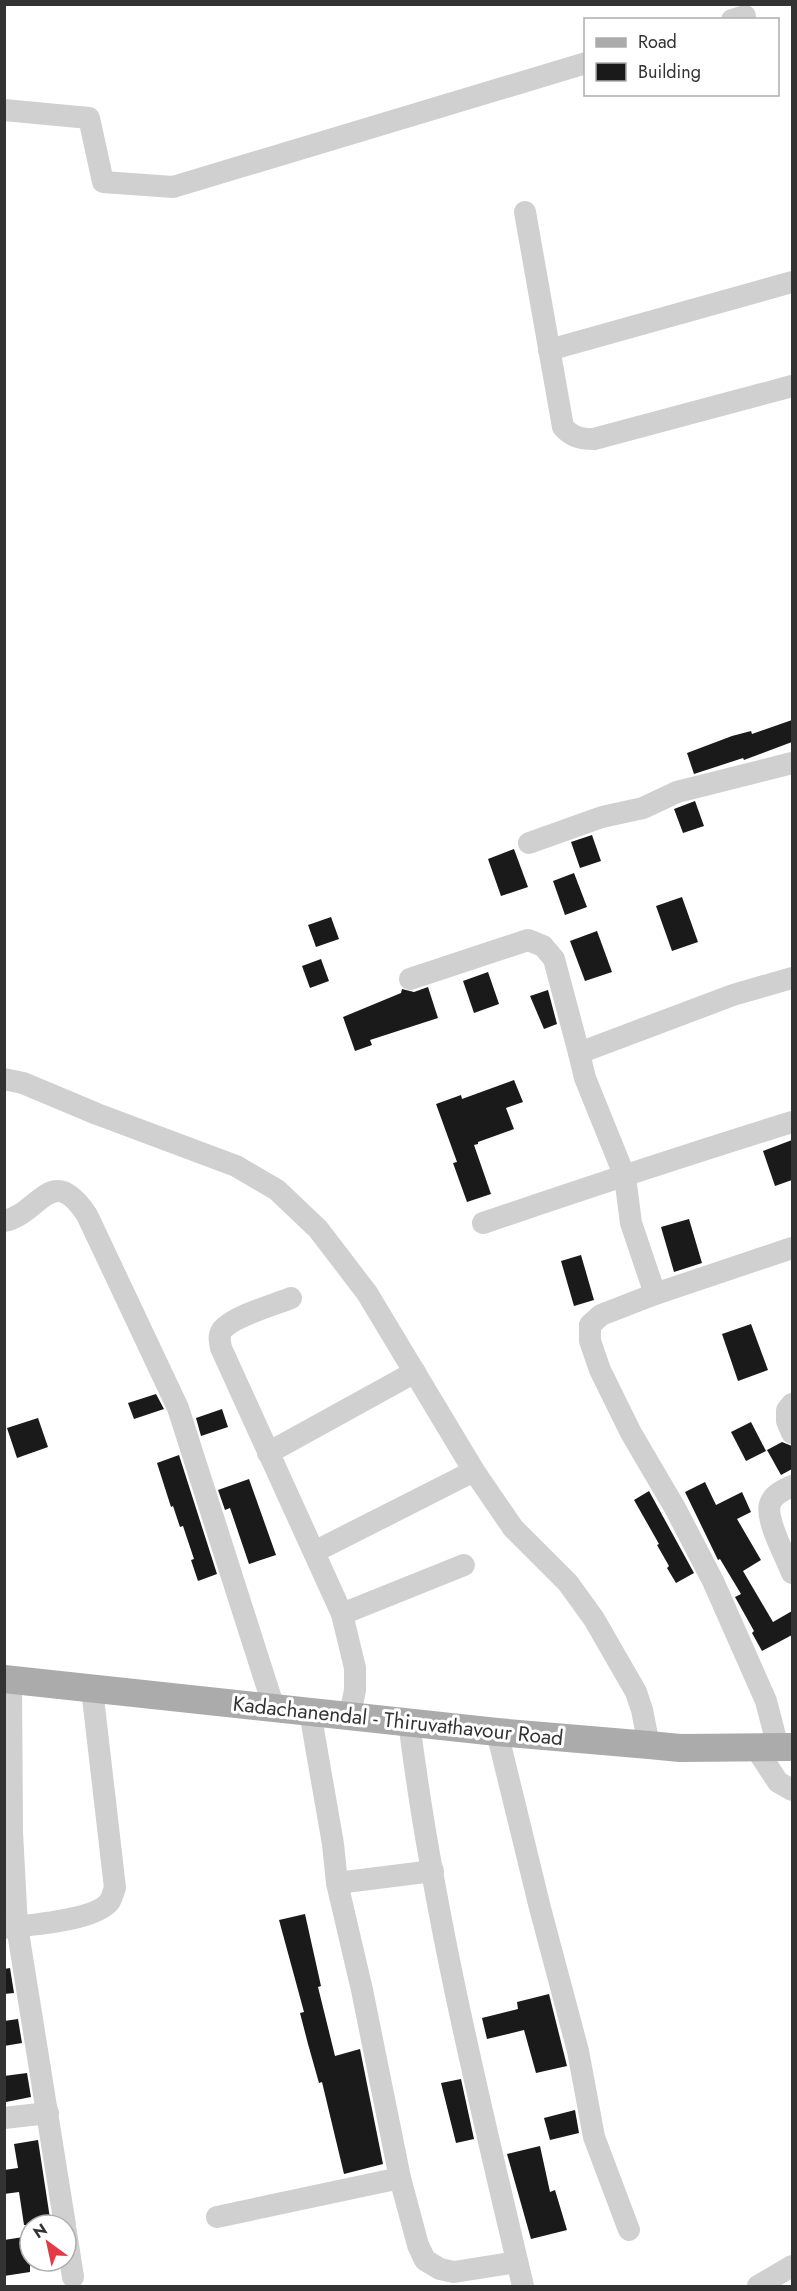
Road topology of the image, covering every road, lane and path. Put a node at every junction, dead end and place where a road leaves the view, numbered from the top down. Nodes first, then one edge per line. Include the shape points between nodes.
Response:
1 (584, 63) edge
2 (8, 111) edge
3 (525, 212) dead end
4 (792, 282) edge
5 (549, 350) junction
6 (792, 386) edge
7 (792, 764) edge
8 (529, 843) dead end
9 (792, 978) edge
10 (410, 979) dead end
11 (579, 1053) junction
12 (4, 1079) edge
13 (792, 1122) edge
14 (625, 1177) junction
15 (4, 1221) edge
16 (483, 1222) dead end
17 (792, 1248) edge
18 (655, 1293) junction
19 (291, 1298) dead end
20 (415, 1371) junction
21 (792, 1404) edge
22 (792, 1433) edge
23 (268, 1453) junction
24 (474, 1471) junction
25 (792, 1486) edge
26 (314, 1552) junction
27 (464, 1565) dead end
28 (792, 1573) edge
29 (342, 1614) junction
30 (8, 1680) edge
31 (92, 1689) junction
32 (274, 1708) junction
33 (310, 1712) junction
34 (350, 1715) junction
35 (409, 1722) junction
36 (497, 1732) junction
37 (649, 1745) junction
38 (775, 1747) edge
39 (792, 1790) edge
40 (433, 1871) junction
41 (337, 1883) junction
42 (11, 1927) edge
43 (48, 2113) junction
44 (4, 2118) edge
45 (400, 2178) junction
46 (63, 2213) edge
47 (217, 2217) dead end
48 (629, 2230) dead end
49 (517, 2262) junction
50 (792, 2266) edge
51 (72, 2273) edge
52 (73, 2277) dead end
53 (523, 2286) edge
54 (758, 2286) edge

1 - 2 street via 172,187 104,182 89,118
3 - 5 street
4 - 5 street
5 - 6 street via 563,427 582,439
7 - 8 street via 677,792 643,808 602,817
9 - 11 street via 733,995
10 - 11 street via 528,940 543,946 554,959
11 - 14 street via 585,1078
12 - 20 street via 236,1166 277,1190 318,1229 367,1293
13 - 14 street
14 - 16 street
14 - 18 street via 631,1223
15 - 32 street via 51,1192 69,1195 87,1215 178,1408
17 - 18 street
18 - 38 street via 601,1315 590,1325 590,1341 631,1433 712,1581 766,1701
19 - 23 street via 231,1322 219,1337
20 - 23 street
20 - 24 street
21 - 22 street via 787,1410 787,1421
23 - 26 street
24 - 26 street
24 - 37 street via 513,1528 568,1583 594,1619 636,1692
25 - 28 street via 777,1493 769,1513
26 - 29 street
27 - 29 street
29 - 34 street via 355,1668
30 - 31 main road, Kadachanendal - Thiruvathavour Road
30 - 42 street
31 - 32 main road, Kadachanendal - Thiruvathavour Road
31 - 42 street via 115,1888 110,1901 99,1910 63,1921
32 - 33 main road, Kadachanendal - Thiruvathavour Road
33 - 34 main road, Kadachanendal - Thiruvathavour Road
33 - 41 street
34 - 35 main road, Kadachanendal - Thiruvathavour Road
35 - 36 main road, Kadachanendal - Thiruvathavour Road
35 - 40 street
36 - 37 main road, Kadachanendal - Thiruvathavour Road
36 - 48 street via 578,2051 594,2137
37 - 38 main road, Kadachanendal - Thiruvathavour Road
38 - 39 street via 778,1782
40 - 41 street
40 - 49 street via 448,1960
41 - 45 street
42 - 43 street
43 - 44 street
43 - 46 street
45 - 47 street
45 - 49 street via 425,2260 454,2272
49 - 53 street
50 - 54 street
51 - 52 street

